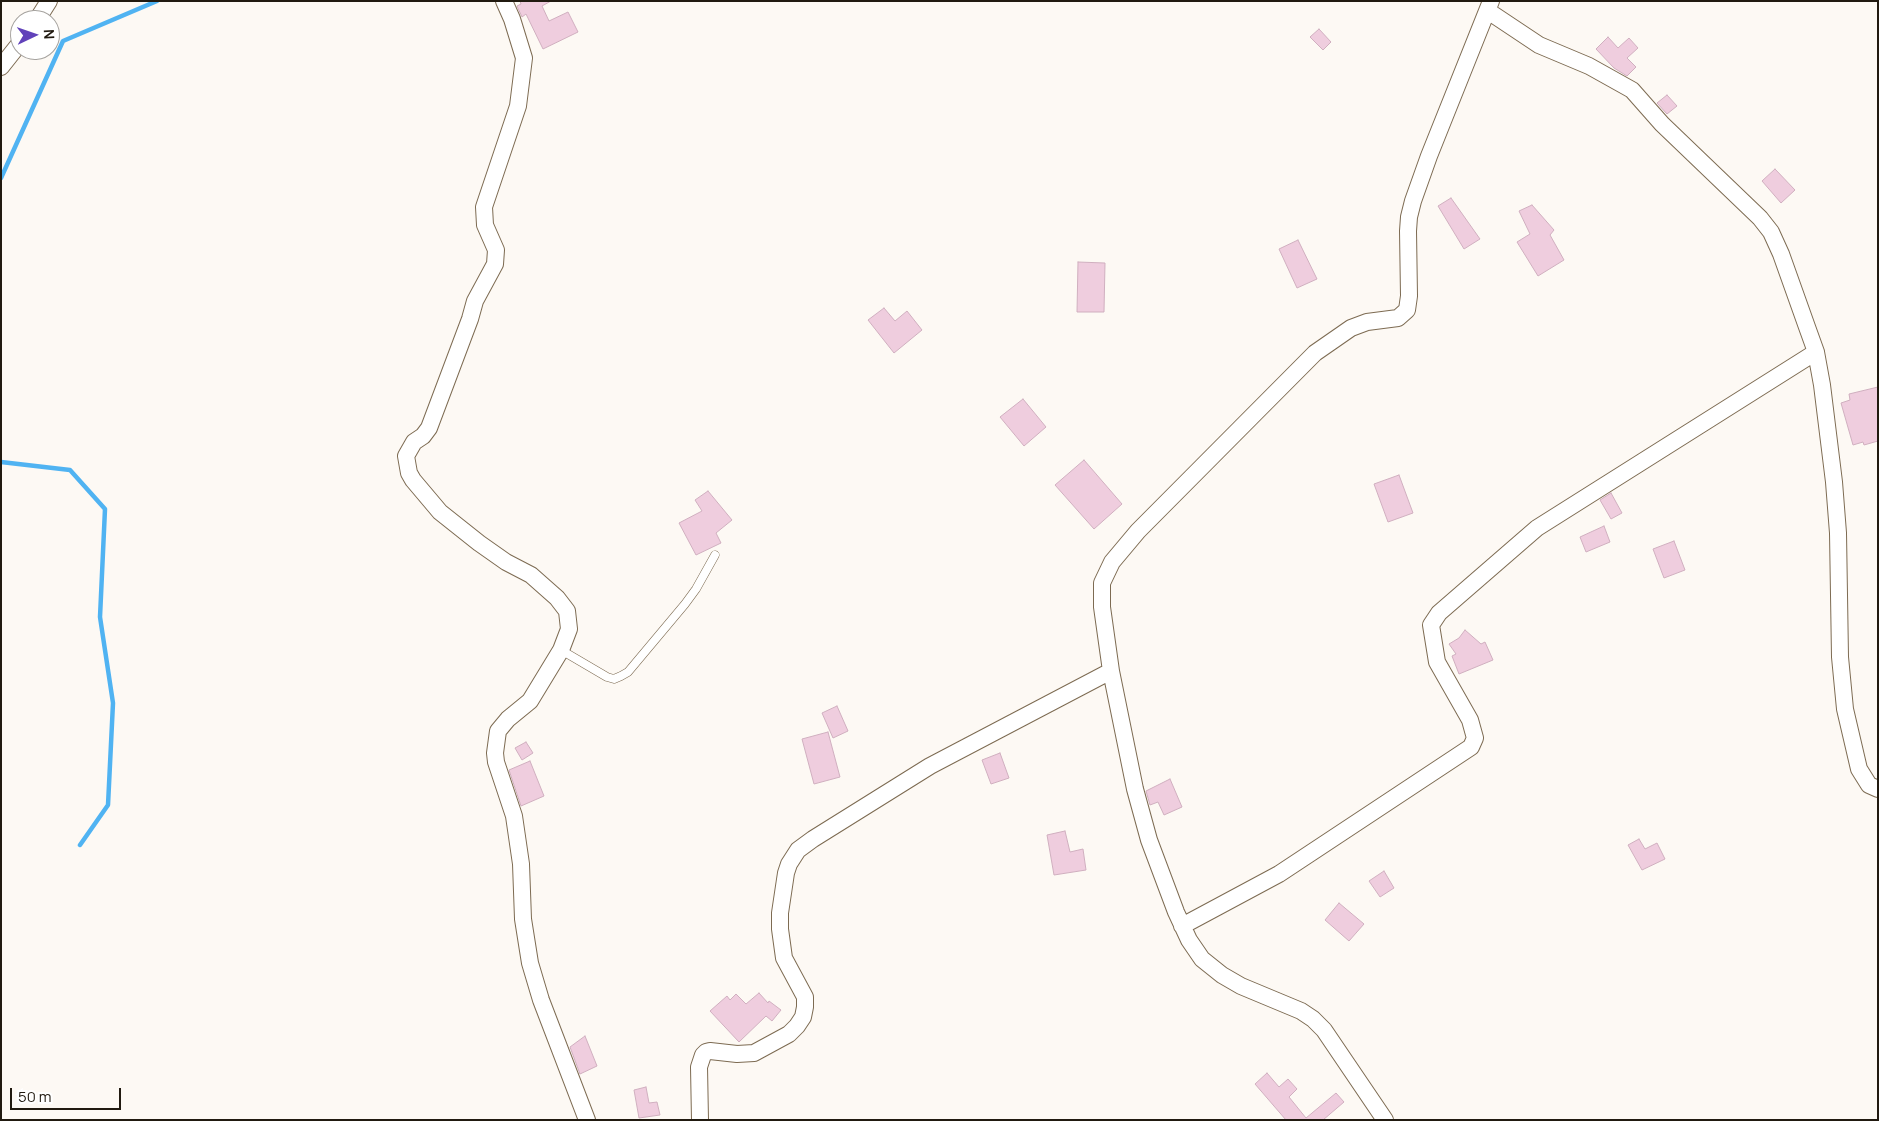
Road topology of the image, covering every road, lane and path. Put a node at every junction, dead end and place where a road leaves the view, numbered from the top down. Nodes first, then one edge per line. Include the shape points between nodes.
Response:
1 (504, 1) edge
2 (1489, 6) edge
3 (10, 56) edge
4 (1, 67) edge
5 (1816, 352) junction
6 (715, 555) dead end
7 (561, 650) junction
8 (1111, 671) junction
9 (1878, 789) edge
10 (1182, 926) junction
11 (587, 1120) edge
12 (700, 1120) edge
13 (1385, 1120) edge

1 - 7 street via 524,58 518,106 484,207 485,224 496,250 495,264 476,301 430,428 414,442 406,456 413,480 440,512 506,562 531,575 564,605 569,618
2 - 5 street via 1539,45 1589,66 1632,90 1662,124 1760,218 1781,254
2 - 8 street via 1413,200 1408,231 1407,310 1398,318 1367,322 1351,328 1316,353 1138,531 1112,562 1102,583 1101,594
3 - 4 street
5 - 9 street via 1834,482 1845,709 1859,769 1869,785
5 - 10 street via 1537,528 1439,613 1431,624 1437,662 1470,720 1475,738 1471,747 1279,874
6 - 7 lane via 685,604 628,672 614,679 607,677
7 - 11 street via 530,701 498,732 495,753 514,816 530,963
8 - 10 street via 1149,840
8 - 12 street via 930,766 798,850 786,873 780,929 784,958 805,997 803,1017 789,1034 754,1053 710,1050 703,1055 699,1068
10 - 13 street via 1202,958 1222,975 1313,1019 1324,1030

